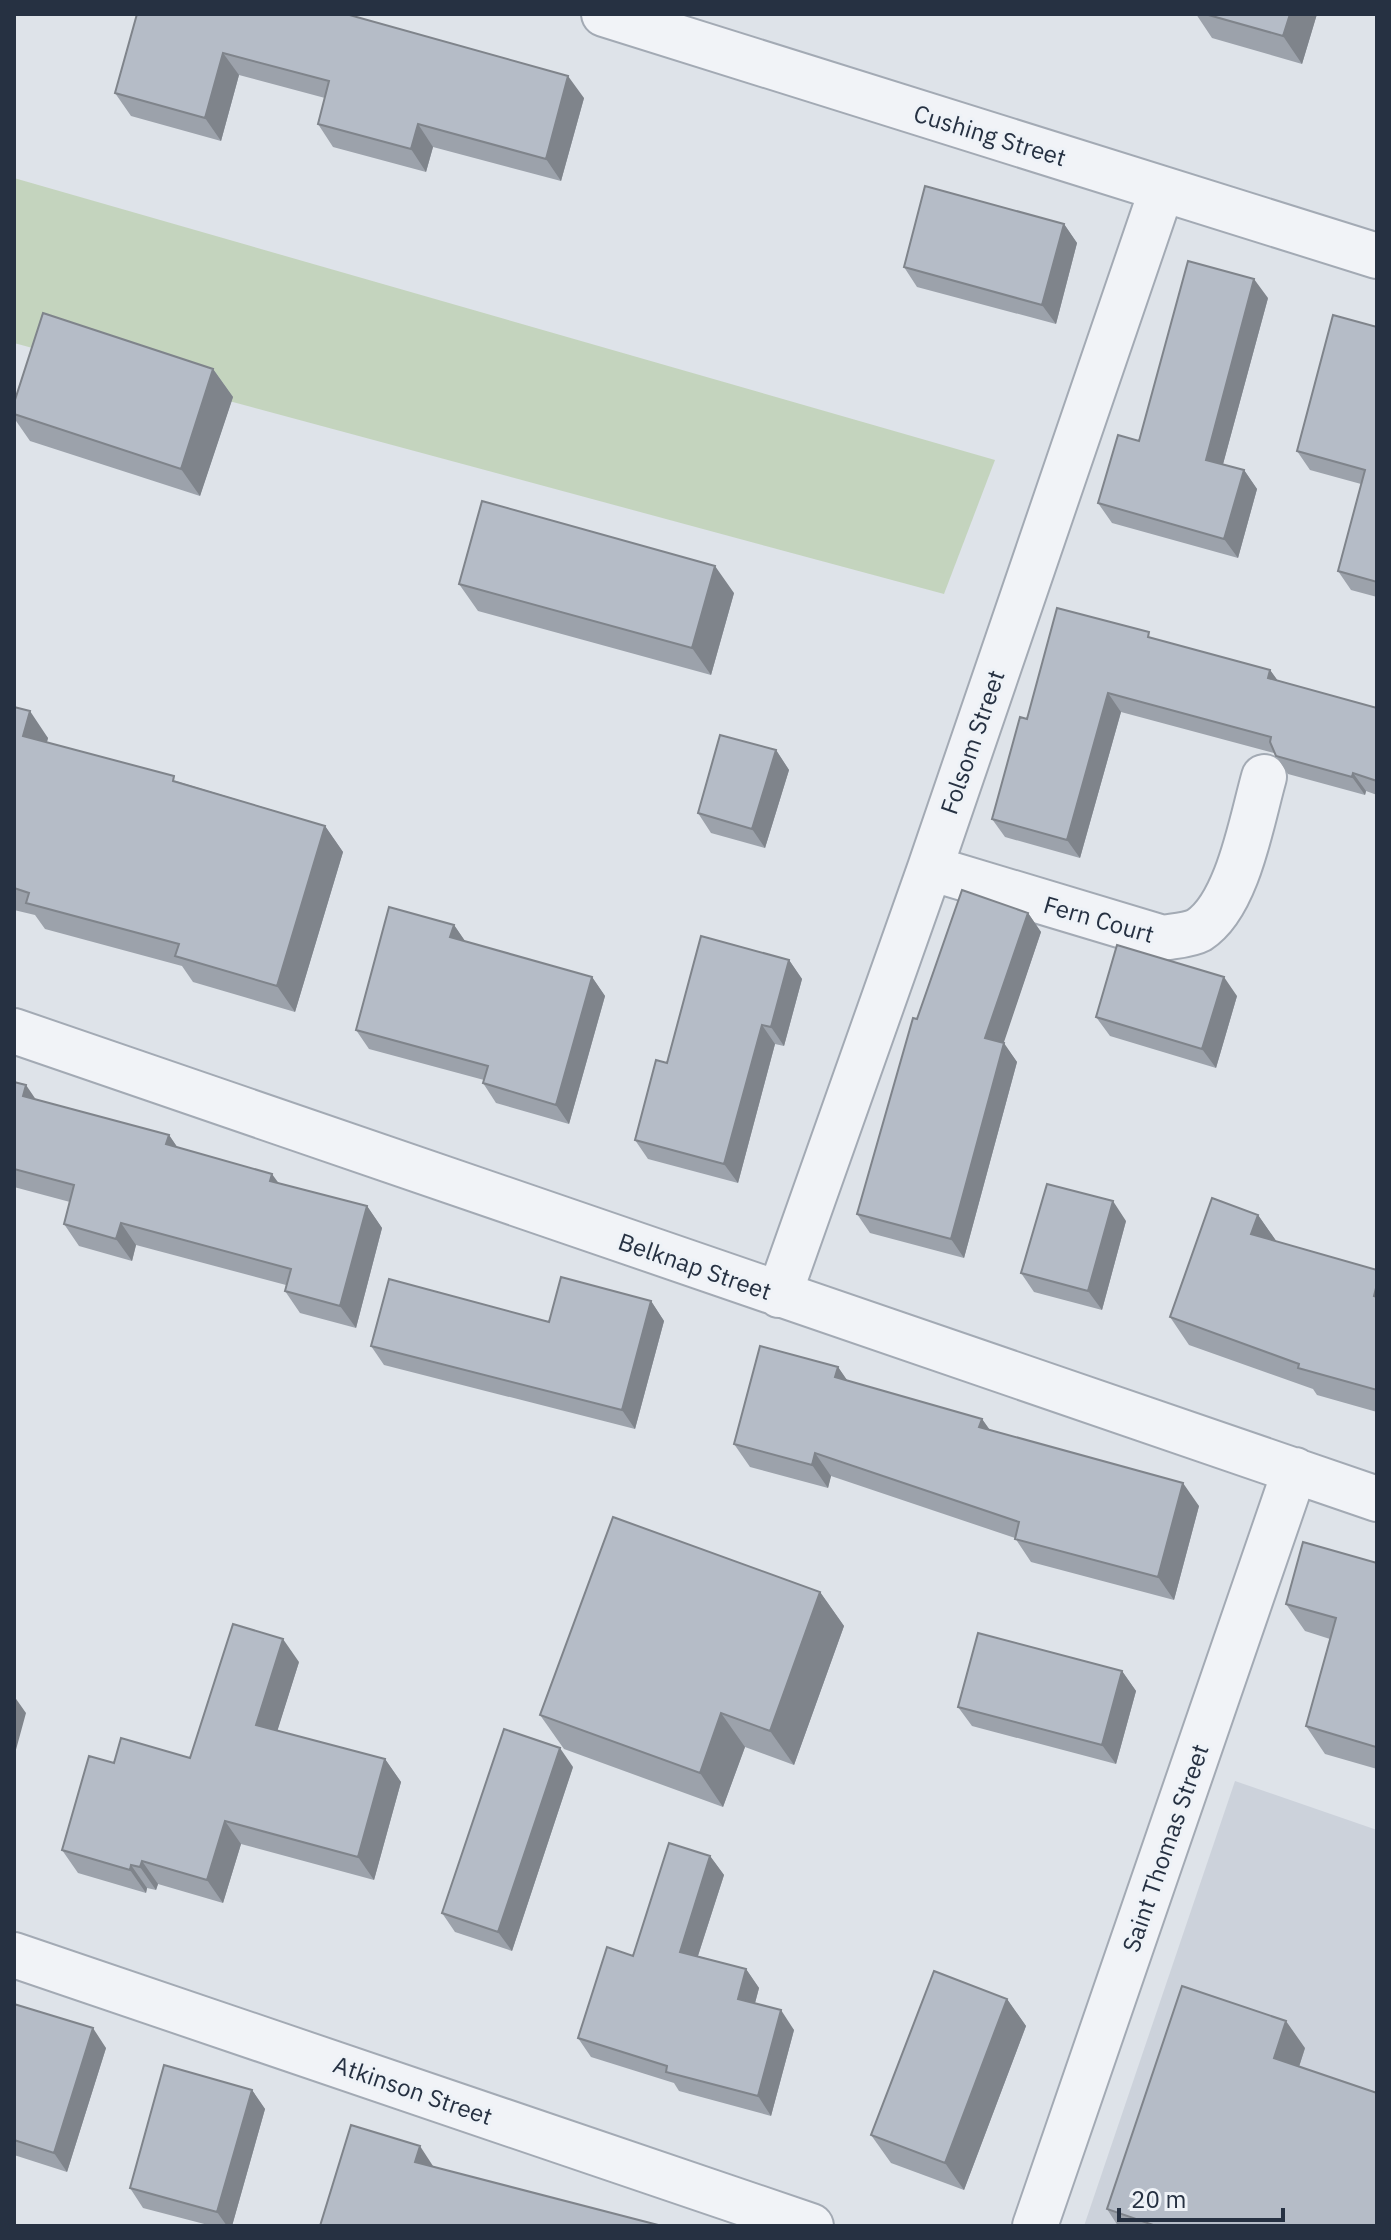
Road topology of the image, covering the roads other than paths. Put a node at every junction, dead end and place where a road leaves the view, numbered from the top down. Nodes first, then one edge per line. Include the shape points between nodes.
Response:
1 (604, 14) edge
2 (1162, 189) junction
3 (1377, 256) edge
4 (1264, 777) dead end
5 (930, 868) junction
6 (14, 1031) edge
7 (779, 1295) junction
8 (1295, 1470) junction
9 (1377, 1499) edge
10 (14, 1955) edge
11 (811, 2226) edge
12 (1035, 2226) edge

1 - 2 street, Cushing Street
2 - 3 street, Cushing Street
2 - 5 street, Folsom Street
4 - 5 street, Fern Court via 1221,910 1198,931 1163,938
5 - 7 street, Folsom Street
6 - 7 street, Belknap Street
7 - 8 street, Belknap Street
8 - 9 street, Belknap Street
8 - 12 street, Saint Thomas Street
10 - 11 street, Atkinson Street

